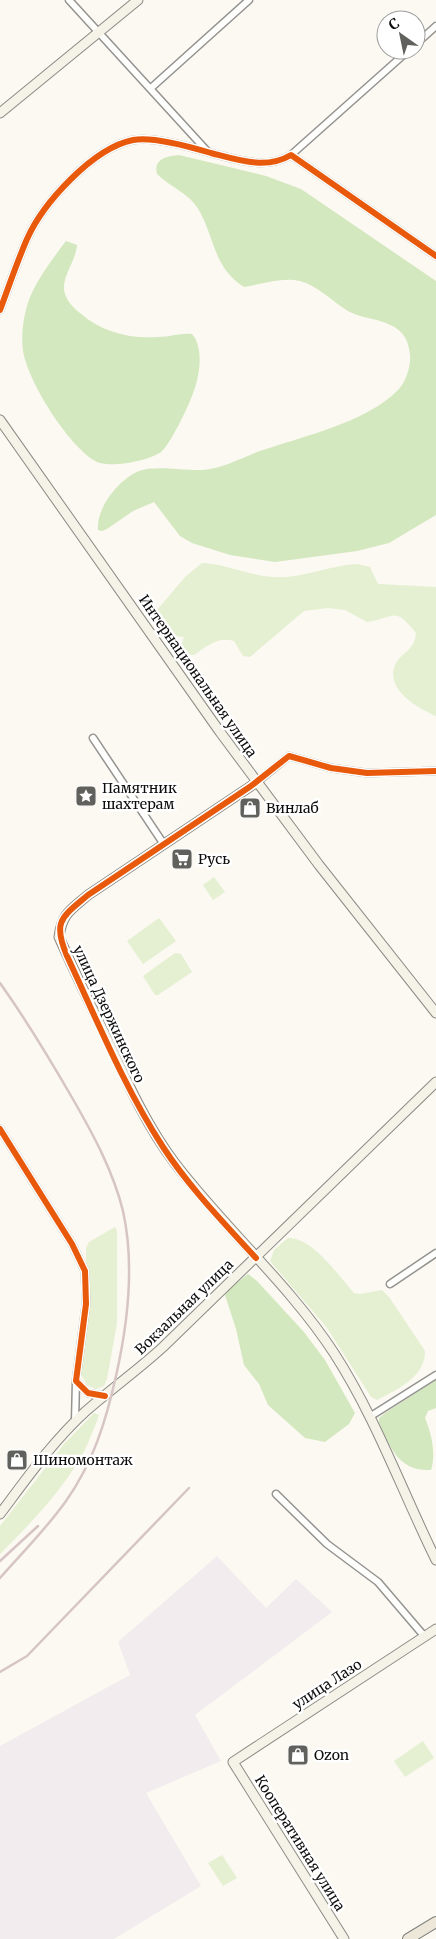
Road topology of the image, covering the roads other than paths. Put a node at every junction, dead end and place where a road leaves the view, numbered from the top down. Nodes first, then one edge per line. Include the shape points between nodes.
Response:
1 (69, 0) edge
2 (138, 0) edge
3 (249, 0) edge
4 (436, 26) edge
5 (97, 33) junction
6 (426, 35) edge
7 (398, 60) edge
8 (151, 88) junction
9 (0, 113) edge
10 (208, 152) junction
11 (292, 155) junction
12 (436, 256) edge
13 (0, 310) edge
14 (0, 420) edge
15 (93, 738) dead end
16 (436, 771) edge
17 (257, 782) junction
18 (163, 844) junction
19 (436, 1013) edge
20 (436, 1082) edge
21 (0, 1129) edge
22 (436, 1253) edge
23 (256, 1258) junction
24 (390, 1284) dead end
25 (436, 1375) edge
26 (76, 1381) junction
27 (105, 1396) junction
28 (371, 1416) junction
29 (75, 1422) junction
30 (276, 1494) dead end
31 (0, 1514) edge
32 (436, 1560) edge
33 (436, 1629) edge
34 (425, 1637) junction
35 (233, 1762) joint
36 (436, 1922) edge
37 (344, 1939) edge
38 (408, 1939) edge

1 - 5 street
2 - 5 main road
3 - 8 street
4 - 6 street
5 - 8 street
5 - 9 main road
7 - 11 street
8 - 10 street
10 - 11 street via 261,163 280,162
10 - 13 street via 134,140 102,154 74,176 31,232
11 - 12 street
14 - 17 main road, Интернациональная улица
15 - 18 street
16 - 17 street via 367,773 331,768 289,756
17 - 18 main road, улица Дзержинского
17 - 19 main road, Интернациональная улица
18 - 23 main road, улица Дзержинского via 70,909 61,922 59,937 124,1077 154,1133 195,1189
20 - 23 main road, Вокзальная улица
21 - 26 street via 72,1244 85,1271 86,1304
22 - 24 street
23 - 27 main road, Вокзальная улица via 135,1373
23 - 28 main road, улица Дзержинского via 324,1338
25 - 28 street
26 - 27 street via 88,1393
26 - 29 street
27 - 29 main road, Вокзальная улица
28 - 32 main road, улица Дзержинского
29 - 31 main road, Вокзальная улица via 55,1442
30 - 34 street via 326,1544 378,1582
33 - 34 main road, улица Лазо
34 - 35 main road, улица Лазо
35 - 37 main road, Кооперативная улица
36 - 38 main road

